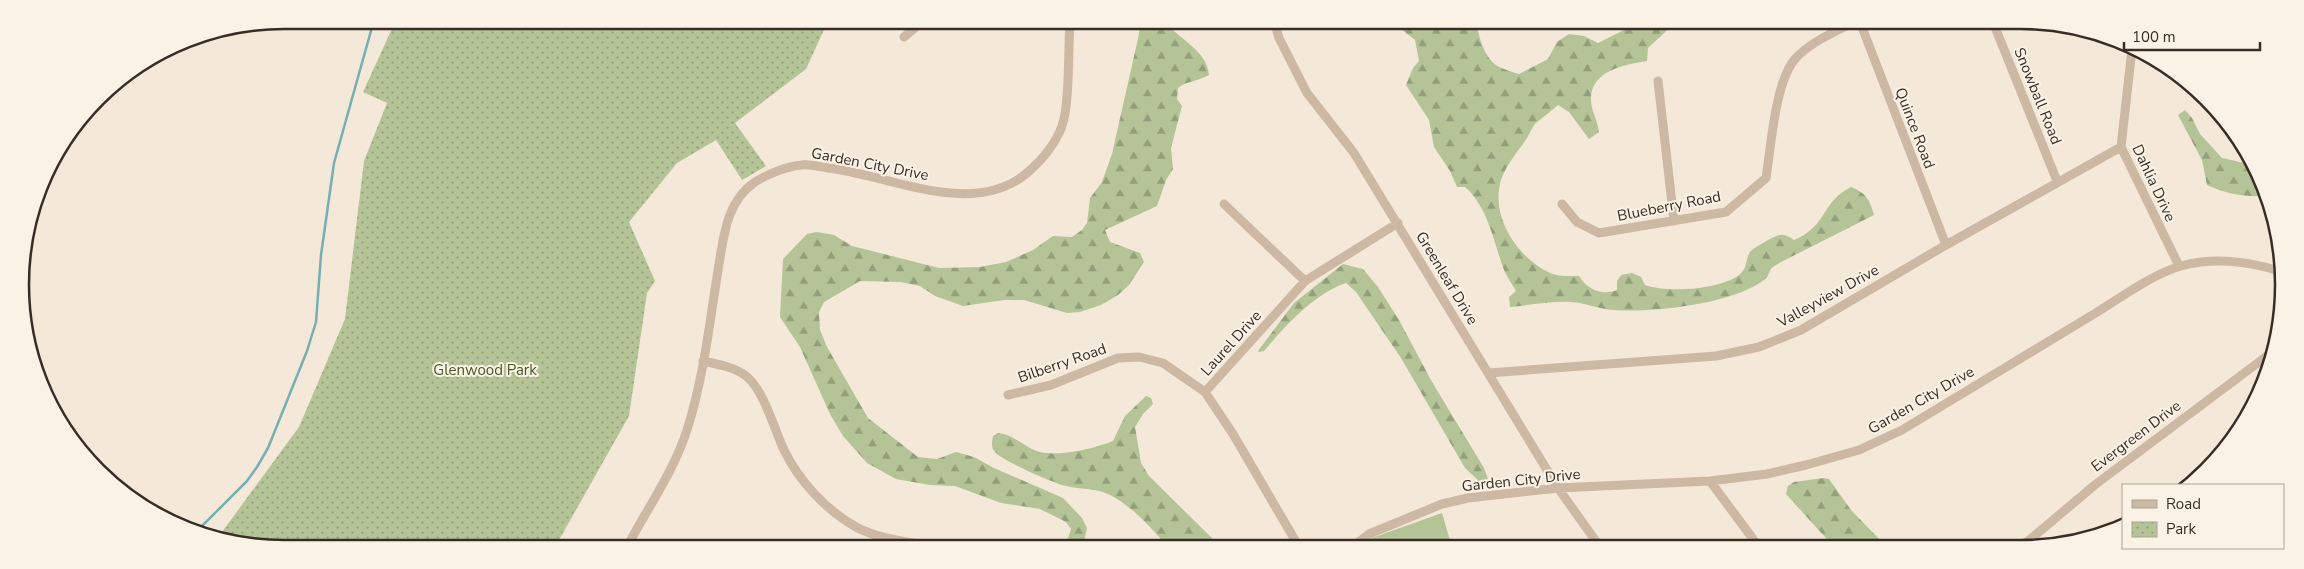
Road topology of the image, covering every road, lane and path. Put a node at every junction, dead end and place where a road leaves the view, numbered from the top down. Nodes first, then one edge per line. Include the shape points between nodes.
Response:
1 (915, 29) edge
2 (1070, 29) edge
3 (1276, 29) edge
4 (1841, 29) edge
5 (1863, 29) edge
6 (1996, 29) edge
7 (904, 38) dead end
8 (2133, 55) edge
9 (1658, 81) dead end
10 (2120, 146) junction
11 (2057, 180) junction
12 (1224, 204) dead end
13 (1562, 204) dead end
14 (1674, 221) junction
15 (1398, 223) junction
16 (1946, 245) junction
17 (2179, 266) junction
18 (2275, 270) edge
19 (1305, 281) junction
20 (2265, 358) edge
21 (703, 361) junction
22 (1488, 374) junction
23 (1205, 392) junction
24 (1008, 395) dead end
25 (1710, 481) junction
26 (1558, 488) junction
27 (631, 540) edge
28 (902, 540) edge
29 (1295, 540) edge
30 (1361, 540) edge
31 (1595, 540) edge
32 (1754, 540) edge
33 (2029, 540) edge

1 - 7 street
2 - 21 street, Garden City Drive via 1062,125 1041,162 1020,179 998,190 976,195 949,193 803,164 778,170 754,183 736,201 726,223
3 - 15 street, Greenleaf Drive via 1307,94 1354,153
4 - 14 street, Blueberry Road via 1795,59 1780,87 1766,178 1726,212
5 - 16 street, Quince Road
6 - 11 street, Snowball Road
8 - 10 street, Dahlia Drive
9 - 14 street
10 - 11 street, Valleyview Drive
10 - 17 street, Dahlia Drive
11 - 16 street, Valleyview Drive
12 - 19 street
13 - 14 street, Blueberry Road via 1577,222 1599,233
15 - 19 street, Laurel Drive
15 - 22 street, Greenleaf Drive
16 - 22 street, Valleyview Drive via 1801,330 1759,346 1716,356
17 - 18 street, Garden City Drive via 2221,261
17 - 25 street, Garden City Drive via 1880,441 1806,465
19 - 23 street, Laurel Drive
20 - 33 street, Evergreen Drive via 2096,484
21 - 27 street, Garden City Drive via 687,430
21 - 28 street via 732,368 747,376 758,391 785,451 802,480 819,499 857,527
22 - 26 street, Greenleaf Drive
23 - 24 street, Bilberry Road via 1162,363 1139,357 1118,358 1051,385
23 - 29 street, Laurel Drive
25 - 26 street, Garden City Drive
25 - 32 street
26 - 30 street, Garden City Drive via 1442,504
26 - 31 street, Greenleaf Drive

